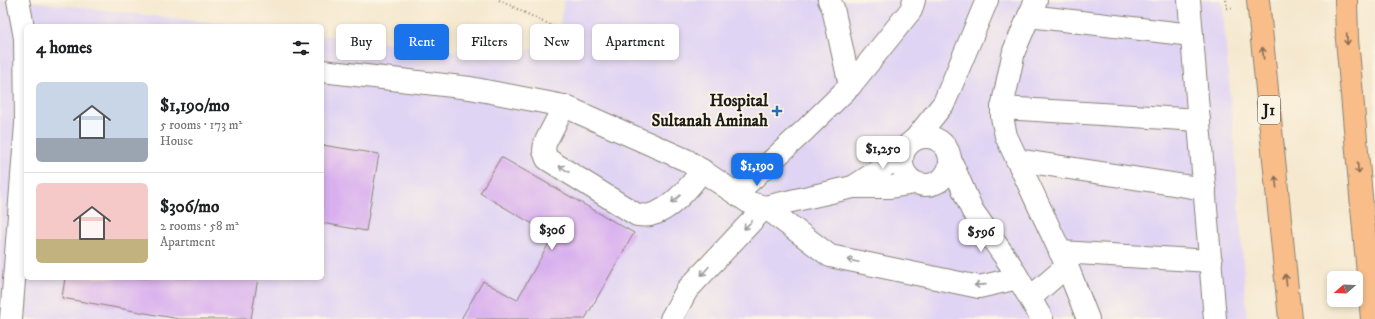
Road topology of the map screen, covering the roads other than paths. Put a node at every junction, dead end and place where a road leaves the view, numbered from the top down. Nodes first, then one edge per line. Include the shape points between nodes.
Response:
1 (18, 0) edge
2 (829, 0) edge
3 (914, 0) edge
4 (987, 0) edge
5 (1189, 0) edge
6 (1258, 0) edge
7 (1346, 0) edge
8 (1032, 8) edge
9 (24, 28) edge
10 (1192, 35) junction
11 (324, 71) edge
12 (850, 86) junction
13 (944, 103) junction
14 (564, 106) junction
15 (1002, 108) junction
16 (1199, 120) junction
17 (916, 138) junction
18 (24, 150) edge
19 (948, 152) junction
20 (902, 155) junction
21 (1017, 160) junction
22 (702, 170) junction
23 (924, 184) junction
24 (853, 188) junction
25 (1204, 189) junction
26 (737, 193) junction
27 (765, 207) junction
28 (972, 210) junction
29 (1064, 259) junction
30 (1211, 261) junction
31 (1018, 278) junction
32 (1030, 298) junction
33 (11, 319) edge
34 (671, 319) edge
35 (1042, 319) edge
36 (1088, 319) edge
37 (1215, 319) edge
38 (1290, 319) edge
39 (1372, 319) edge

1 - 9 street
2 - 12 street
3 - 12 street via 911,10
4 - 13 street
5 - 10 street
38 -> 6 main road, J1
7 -> 39 main road via 1347,39
8 - 10 street
8 - 15 street via 1014,51
10 - 16 street
11 - 14 street via 470,88
12 - 26 street
13 - 17 street
13 - 19 street
14 - 22 street via 686,160
22 -> 14 street via 693,183 668,206 657,213 637,215 547,159 545,143
15 - 16 street
15 - 21 street via 1006,136
16 - 25 street
17 - 19 street via 924,136 939,140
17 - 20 street via 905,148
18 - 33 street
19 - 23 street via 950,167 946,175 940,181
19 - 28 street
20 - 23 street via 904,171 909,178
20 - 24 street
21 - 25 street
21 - 29 street
22 - 26 street
23 - 24 street via 890,188
23 - 28 street
24 - 27 street
25 - 30 street
26 - 27 street via 750,203
31 -> 27 street via 979,287 830,256
27 -> 34 street via 687,290
28 - 31 street
29 - 30 street
29 - 32 street
29 - 36 street
30 - 37 street
31 - 32 street
32 - 35 street

